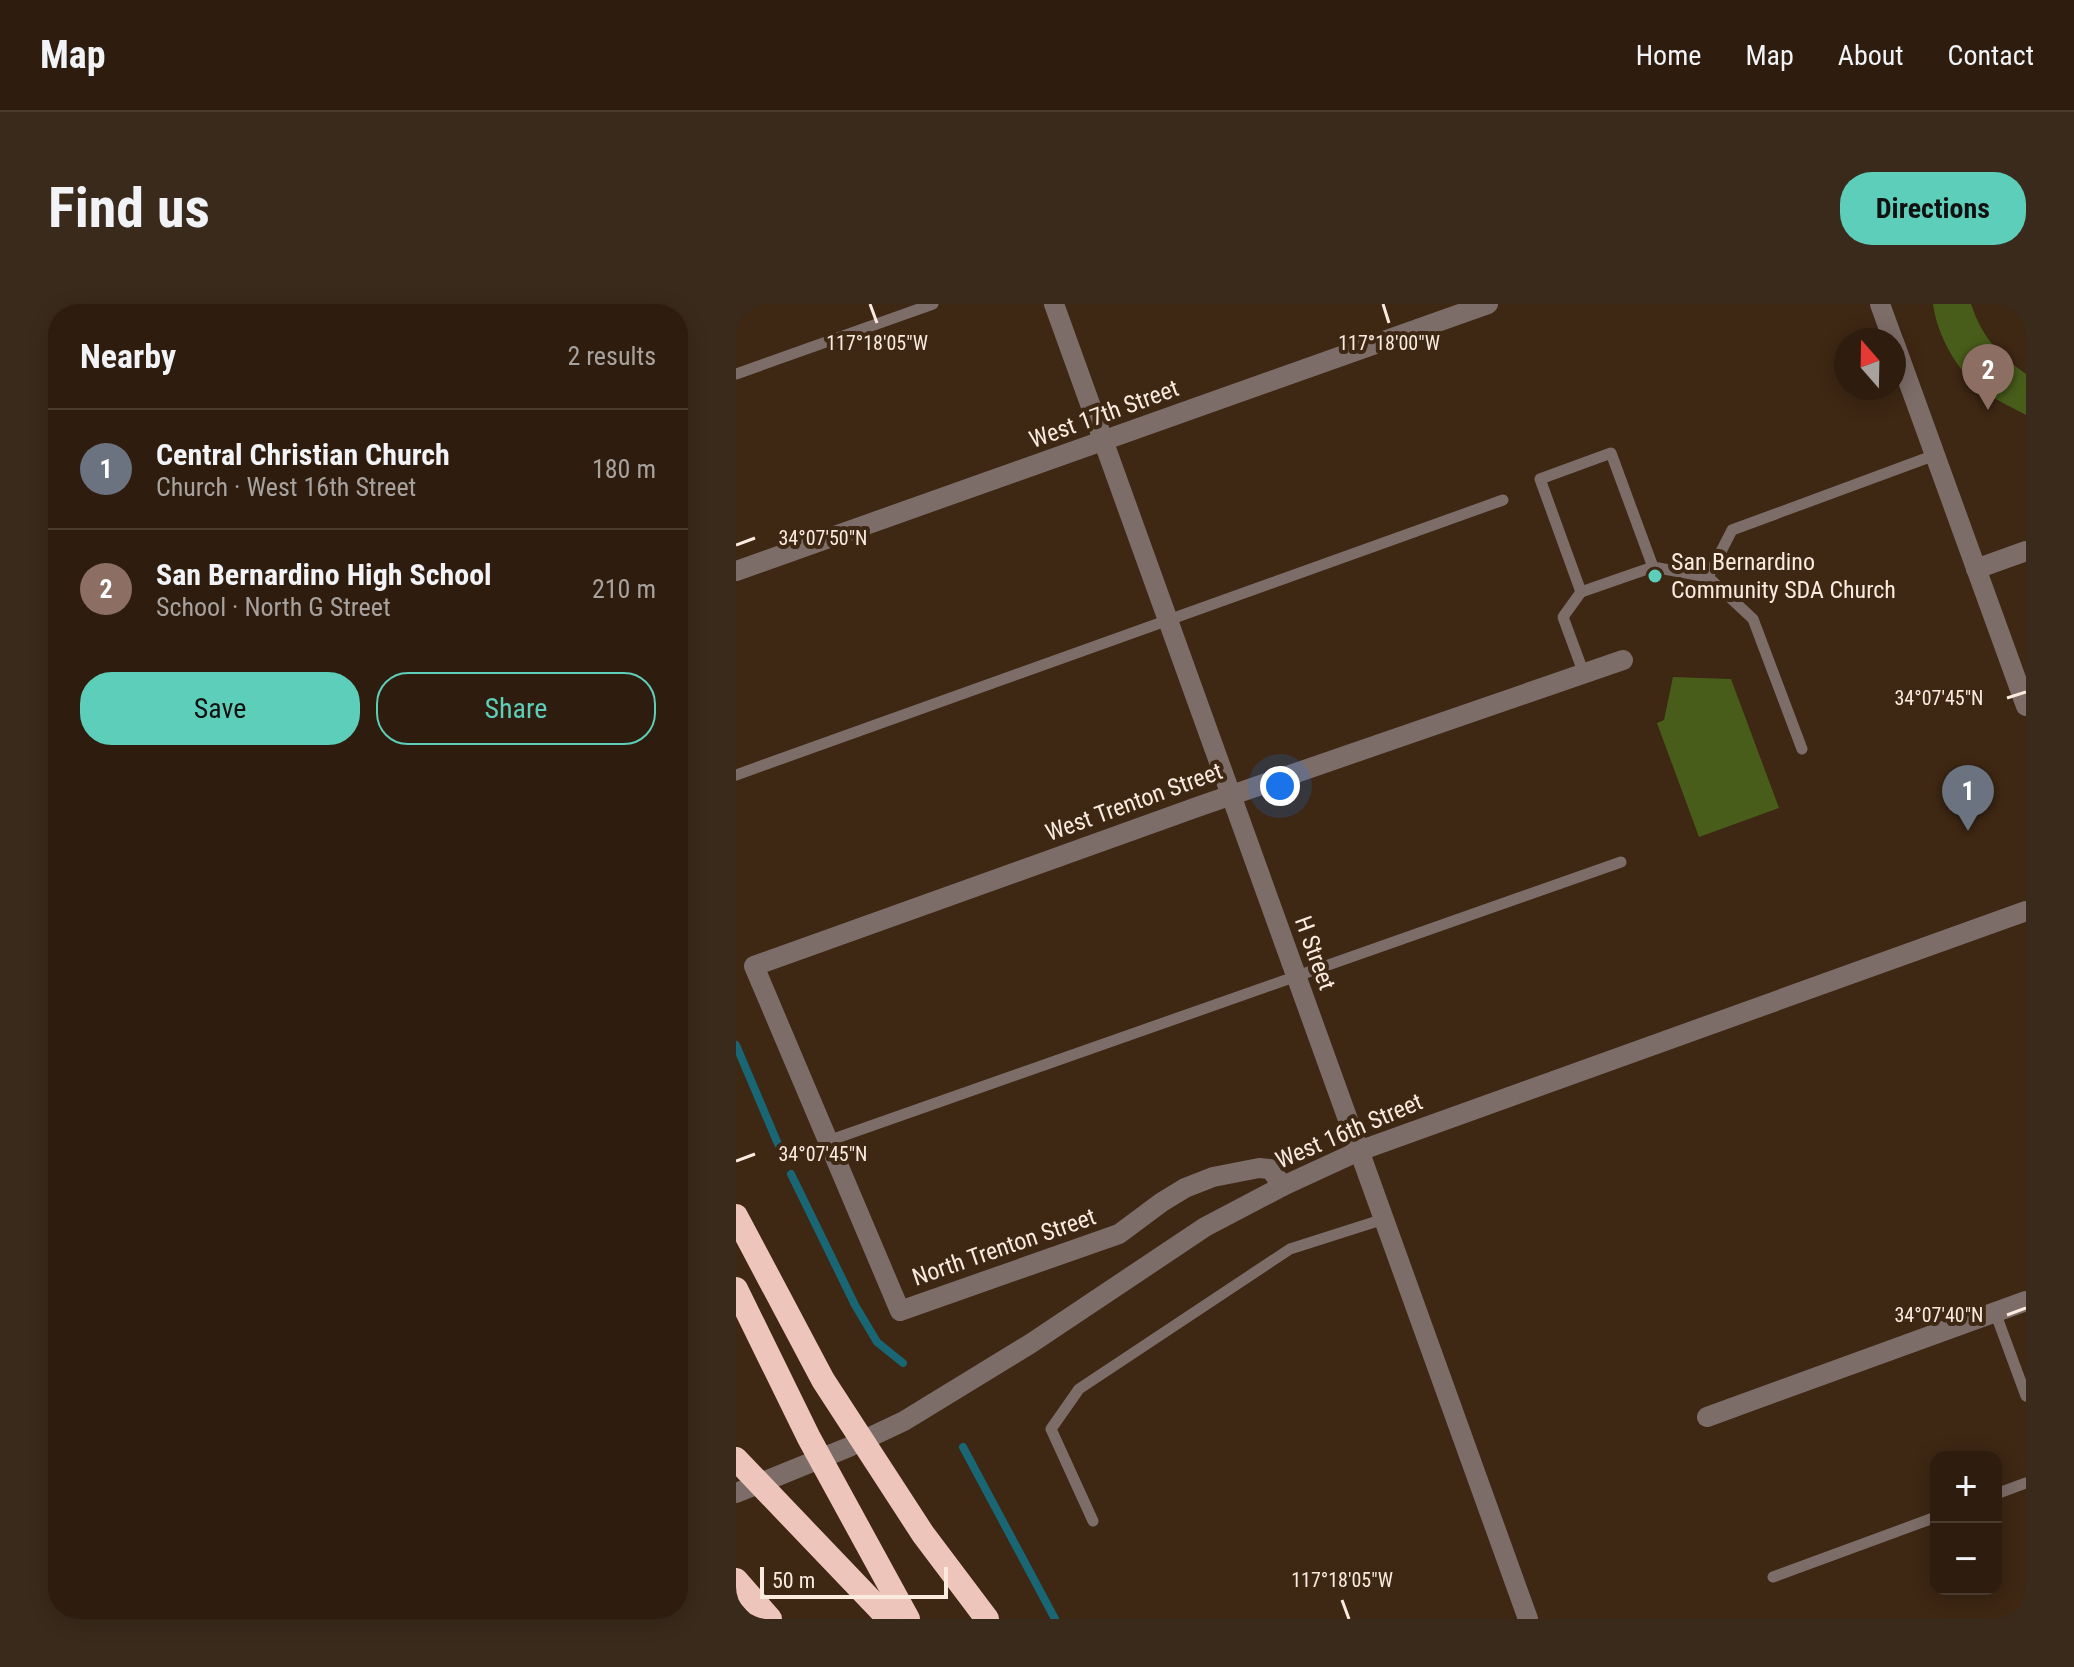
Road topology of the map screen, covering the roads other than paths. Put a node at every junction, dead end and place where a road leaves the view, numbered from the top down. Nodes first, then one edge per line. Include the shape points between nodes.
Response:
1 (933, 304) edge
2 (1054, 304) edge
3 (1488, 304) edge
4 (1880, 304) edge
5 (1889, 328) edge
6 (736, 374) edge
7 (1906, 374) edge
8 (1104, 442) junction
9 (1935, 455) junction
10 (1503, 500) dead end
11 (2026, 551) edge
12 (1653, 567) junction
13 (1976, 569) junction
14 (736, 571) edge
15 (1708, 577) junction
16 (1581, 592) junction
17 (1168, 620) junction
18 (1623, 660) dead end
19 (1584, 674) junction
20 (2026, 706) edge
21 (1802, 749) dead end
22 (736, 775) edge
23 (1231, 795) junction
24 (1621, 862) dead end
25 (2026, 911) edge
26 (754, 966) joint
27 (1296, 976) junction
28 (828, 1141) junction
29 (1359, 1151) junction
30 (1283, 1186) junction
31 (736, 1216) edge
32 (1384, 1219) junction
33 (736, 1289) edge
34 (2026, 1301) edge
35 (1995, 1312) junction
36 (2026, 1396) edge
37 (1707, 1417) dead end
38 (736, 1459) edge
39 (2026, 1483) edge
40 (2002, 1492) edge
41 (736, 1493) edge
42 (1930, 1519) edge
43 (1093, 1521) dead end
44 (1773, 1577) dead end
45 (736, 1580) edge
46 (770, 1619) edge
47 (889, 1619) edge
48 (908, 1619) edge
49 (987, 1619) edge
50 (1528, 1619) edge

1 - 6 lane
2 - 8 street, H Street
3 - 8 street, West 17th Street
4 - 5 street
7 - 9 street
8 - 14 street, West 17th Street
8 - 17 street, H Street
9 - 13 street
9 - 15 lane via 1732,530
10 - 17 lane
11 - 13 street
12 - 15 lane
12 - 16 lane
12 - 16 lane via 1611,453 1540,479
13 - 20 street
15 - 21 lane via 1753,619
16 - 19 lane via 1563,617
17 - 22 lane
17 - 23 street, H Street
18 - 19 street, West Trenton Street
19 - 23 street, West Trenton Street
23 - 26 street, West Trenton Street
23 - 27 street, H Street
24 - 27 lane
25 - 29 street, West 16th Street
26 - 28 street, North Trenton Street
27 - 28 lane
27 - 29 street, H Street
28 - 30 street, North Trenton Street via 900,1311 1119,1234 1174,1195 1213,1177 1270,1169
29 - 30 street, West 16th Street
29 - 32 street, H Street
30 - 41 street, West 16th Street via 1205,1227 904,1421
31 - 49 highway via 823,1380 923,1534
32 - 43 lane via 1290,1249 1079,1389 1051,1429
32 - 50 street, H Street
33 - 48 highway via 809,1438
34 - 35 street
35 - 36 lane
35 - 37 street
38 - 47 highway
39 - 40 lane
42 - 44 lane
45 - 46 highway

